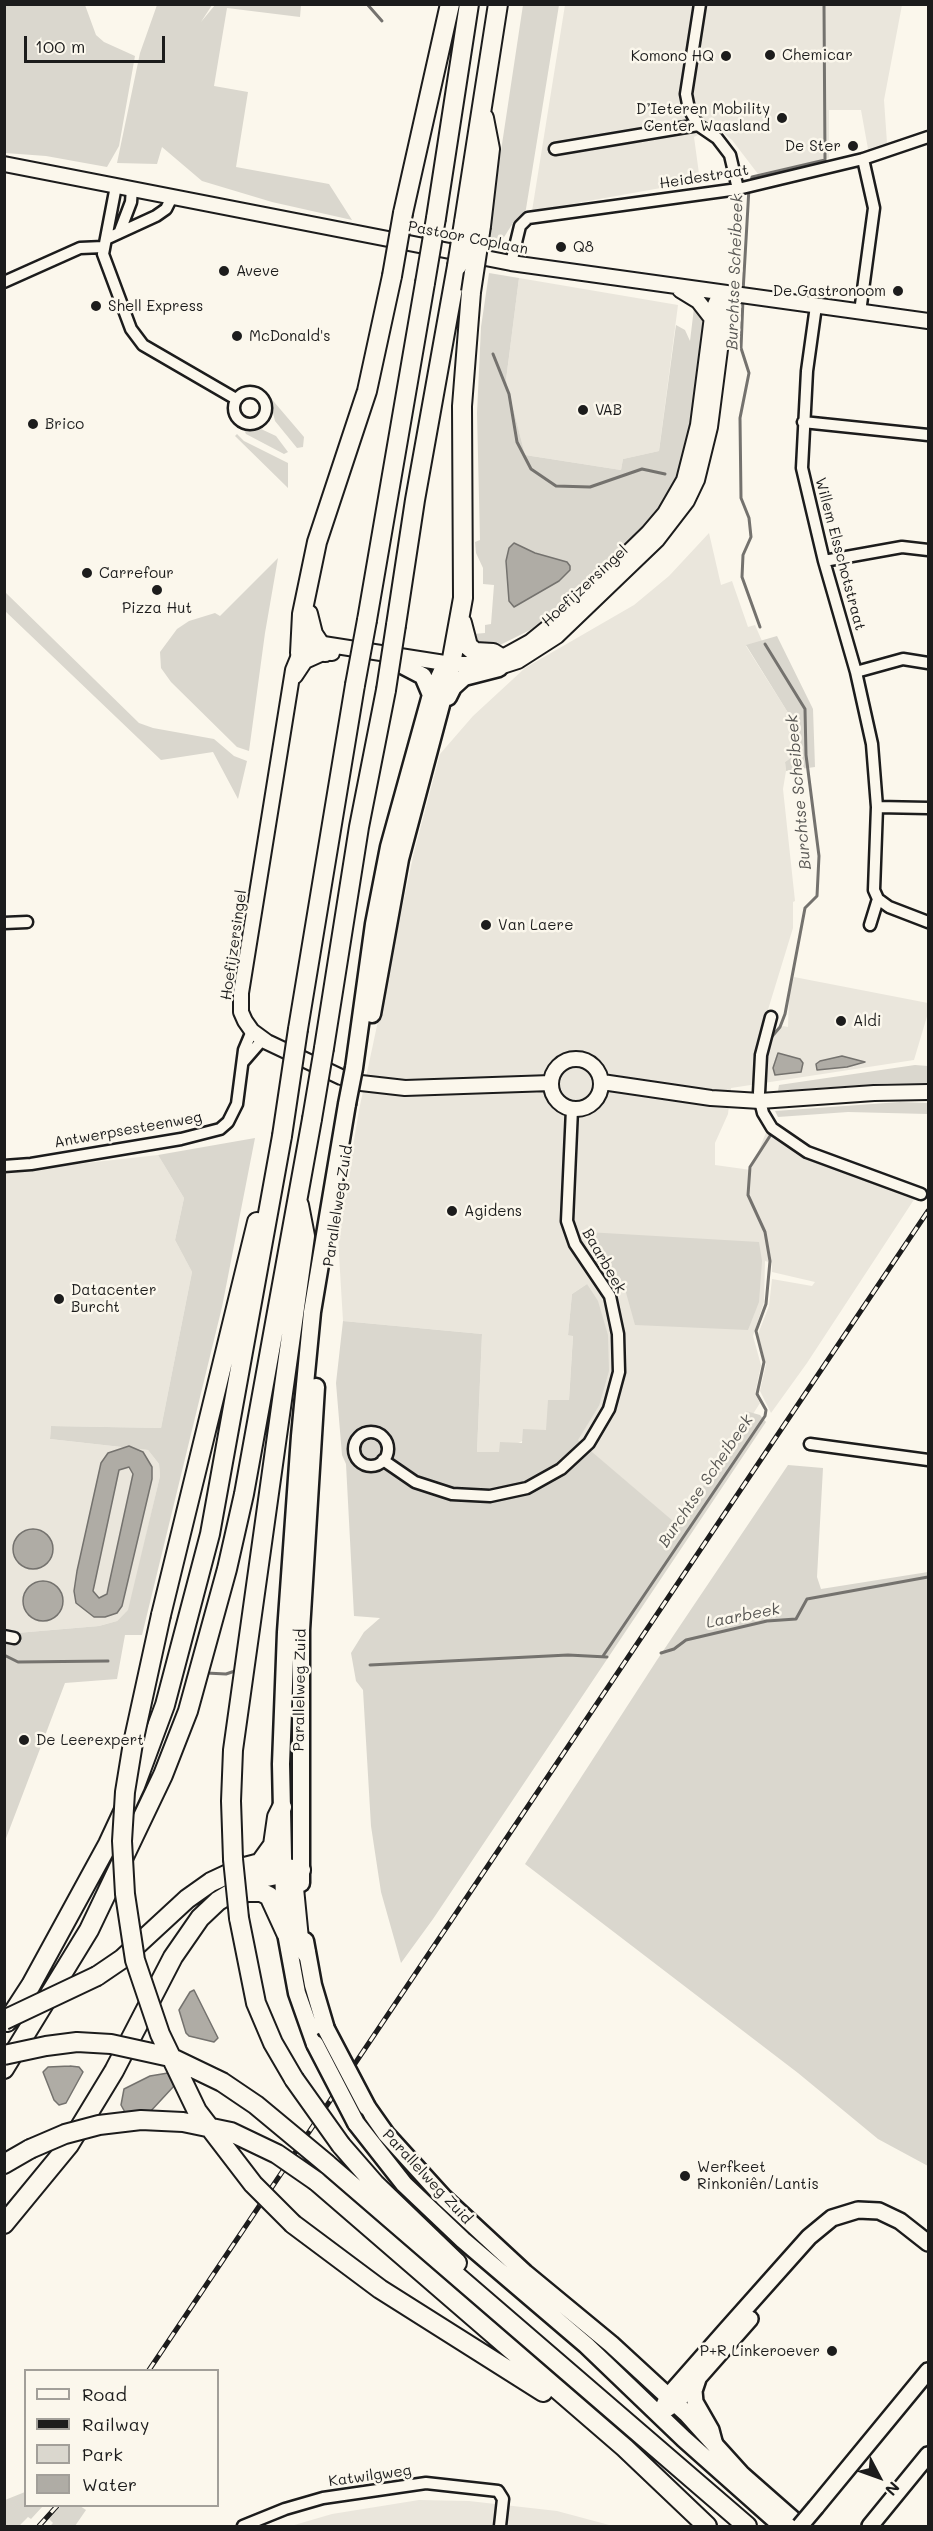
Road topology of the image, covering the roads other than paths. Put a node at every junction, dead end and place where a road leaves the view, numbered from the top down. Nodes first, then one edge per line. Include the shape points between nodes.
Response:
1 (450, 4) edge
2 (469, 4) edge
3 (498, 4) edge
4 (700, 4) edge
5 (698, 125) junction
6 (928, 136) edge
7 (555, 149) dead end
8 (863, 159) junction
9 (4, 164) edge
10 (117, 186) junction
11 (132, 189) junction
12 (738, 189) junction
13 (172, 197) junction
14 (120, 231) junction
15 (104, 243) junction
16 (511, 263) junction
17 (4, 282) edge
18 (672, 287) junction
19 (462, 290) junction
20 (723, 294) junction
21 (816, 306) junction
22 (860, 312) junction
23 (712, 319) junction
24 (928, 321) edge
25 (236, 399) dead end
26 (803, 422) junction
27 (928, 435) edge
28 (928, 550) edge
29 (824, 561) junction
30 (306, 600) junction
31 (461, 613) junction
32 (321, 648) junction
33 (300, 653) junction
34 (500, 663) junction
35 (928, 663) edge
36 (400, 664) junction
37 (448, 669) junction
38 (856, 672) junction
39 (291, 683) junction
40 (431, 695) junction
41 (438, 716) junction
42 (878, 807) junction
43 (928, 808) edge
44 (879, 899) junction
45 (27, 922) dead end
46 (928, 922) edge
47 (4, 923) edge
48 (870, 925) dead end
49 (771, 1017) dead end
50 (258, 1035) junction
51 (357, 1069) junction
52 (602, 1082) junction
53 (551, 1083) junction
54 (928, 1092) edge
55 (760, 1097) junction
56 (572, 1109) junction
57 (4, 1166) edge
58 (274, 1188) junction
59 (921, 1194) dead end
60 (297, 1195) junction
61 (810, 1444) dead end
62 (383, 1460) dead end
63 (928, 1460) edge
64 (292, 1681) junction
65 (282, 1807) junction
66 (260, 1863) junction
67 (289, 1870) junction
68 (218, 1901) junction
69 (286, 1933) junction
70 (306, 1953) joint
71 (4, 2020) edge
72 (4, 2027) edge
73 (4, 2055) edge
74 (4, 2069) edge
75 (4, 2164) edge
76 (4, 2224) edge
77 (928, 2243) edge
78 (928, 2252) edge
79 (525, 2332) junction
80 (928, 2371) edge
81 (698, 2379) junction
82 (672, 2400) junction
83 (660, 2414) junction
84 (588, 2417) junction
85 (715, 2445) junction
86 (928, 2455) edge
87 (928, 2469) edge
88 (903, 2487) junction
89 (243, 2526) edge
90 (500, 2526) edge
91 (707, 2526) edge
92 (747, 2526) edge
93 (782, 2526) edge
94 (800, 2526) edge
95 (870, 2526) edge

1 - 30 highway, bridge via 410,170 367,391 317,542
2 - 58 highway, bridge via 297,1029
3 - 19 highway, bridge via 481,108 472,224
4 - 5 street via 686,94
5 - 7 street
5 - 12 street via 717,138 730,155
6 - 8 street, Heidestraat
8 - 12 street, Heidestraat
8 - 22 street via 874,208
9 - 10 street, Pastoor Coplaan
10 - 11 street, Pastoor Coplaan
10 - 15 street
11 - 13 street, Pastoor Coplaan
11 - 14 street
12 - 16 street, Heidestraat via 528,218 520,226
13 - 14 street via 166,209 156,216
13 - 16 street, Pastoor Coplaan
14 - 15 street
15 - 17 street via 80,248
15 - 25 street via 107,270 131,329 143,345
16 - 18 street, Pastoor Coplaan
18 - 20 street, Pastoor Coplaan
18 - 23 street via 698,301
19 - 31 highway
19 - 60 highway, bridge via 416,500
20 - 21 street, Pastoor Coplaan
20 - 23 street, Hoefijzersingel
20 - 34 street, Hoefijzersingel via 710,427 687,501 657,540 557,636 539,650
21 - 22 street, Pastoor Coplaan
21 - 26 street, Willem Elsschotstraat
22 - 24 street, Pastoor Coplaan
23 - 34 street, Hoefijzersingel via 692,459 676,496 648,533 567,612
26 - 27 street
26 - 29 street, Willem Elsschotstraat via 802,468
28 - 29 street via 902,547
29 - 38 street, Willem Elsschotstraat
30 - 32 highway via 308,624
30 - 33 highway
31 - 34 highway via 468,646 475,652 493,653
31 - 37 highway
32 - 33 street
32 - 36 street, Hoefijzersingel
32 - 37 street, Hoefijzersingel
32 - 39 street, Hoefijzersingel via 305,661
33 - 39 street, Hoefijzersingel
34 - 37 street, Hoefijzersingel
34 - 41 highway via 458,681
35 - 38 street via 903,659
36 - 37 street, Hoefijzersingel
36 - 40 highway via 423,676
37 - 40 highway, Parallelweg Zuid
37 - 41 highway, Parallelweg Zuid
38 - 42 street, Willem Elsschotstraat via 872,744
39 - 50 street, Hoefijzersingel via 241,993 241,1012
40 - 51 highway, Parallelweg Zuid via 380,889
41 - 51 highway, Parallelweg Zuid via 400,859
42 - 43 street
42 - 44 street, Willem Elsschotstraat via 874,890
44 - 46 street
44 - 48 street, Willem Elsschotstraat
45 - 47 street
49 - 55 street via 760,1055
50 - 53 street via 341,1077 368,1084 427,1088
50 - 57 street, Antwerpsesteenweg via 243,1062 237,1104 228,1122 217,1130
51 - 64 highway, Parallelweg Zuid, bridge via 312,1312 300,1436
52 - 53 street via 593,1064 579,1058 561,1063
52 - 55 street via 711,1098
52 - 56 street via 592,1104
53 - 56 street via 556,1099
54 - 55 street
55 - 59 street via 772,1128 807,1152
56 - 62 street, Baarbeek via 567,1221 575,1244 610,1296 618,1334 619,1372 609,1410 589,1443 561,1469 527,1488 468,1497 415,1482
58 - 72 highway via 210,1534 165,1705 108,1844
58 - 84 highway, bridge via 253,1230 133,1743 122,1841 135,1960 160,2034 197,2111 253,2184 293,2224 380,2289 555,2401
60 - 74 highway via 244,1494 188,1711 163,1775 89,1930
60 - 79 highway, bridge via 305,1236 233,1760 233,1859 239,1918 256,2003 294,2079 341,2145 375,2184
61 - 63 street
64 - 65 highway, Parallelweg Zuid
64 - 67 highway, Parallelweg Zuid
65 - 66 highway via 273,1845
65 - 67 highway, Parallelweg Zuid
66 - 67 highway
66 - 71 highway, bridge via 211,1882 97,1976
67 - 68 highway via 243,1886
67 - 69 highway, Parallelweg Zuid
67 - 70 highway via 298,1939
68 - 69 highway via 261,1892 269,1896
68 - 76 highway via 200,1918 173,1957 114,2071 69,2145
69 - 83 highway, Parallelweg Zuid, bridge via 297,1993 315,2044 356,2123 412,2192
70 - 82 highway, Parallelweg Zuid, bridge via 326,2030 386,2134 444,2198 525,2274 596,2329
73 - 79 highway, bridge via 77,2042 111,2044 170,2057 196,2068 231,2088 294,2135
75 - 84 highway, bridge via 65,2134 99,2125 141,2120 183,2122 231,2132 277,2154 316,2181
77 - 82 main road via 900,2221 879,2211 858,2210 832,2218 809,2237
78 - 81 main road via 899,2227 879,2220 860,2219 831,2230
79 - 92 highway
80 - 94 main road, bridge
81 - 82 main road
81 - 85 main road via 695,2402
82 - 83 main road
82 - 85 highway, Parallelweg Zuid
83 - 93 highway, Parallelweg Zuid
84 - 91 highway
85 - 94 highway, Parallelweg Zuid via 742,2475
86 - 88 main road
87 - 88 main road
88 - 95 main road
89 - 90 street, Katwilgweg via 323,2498 426,2483 498,2491 502,2496

